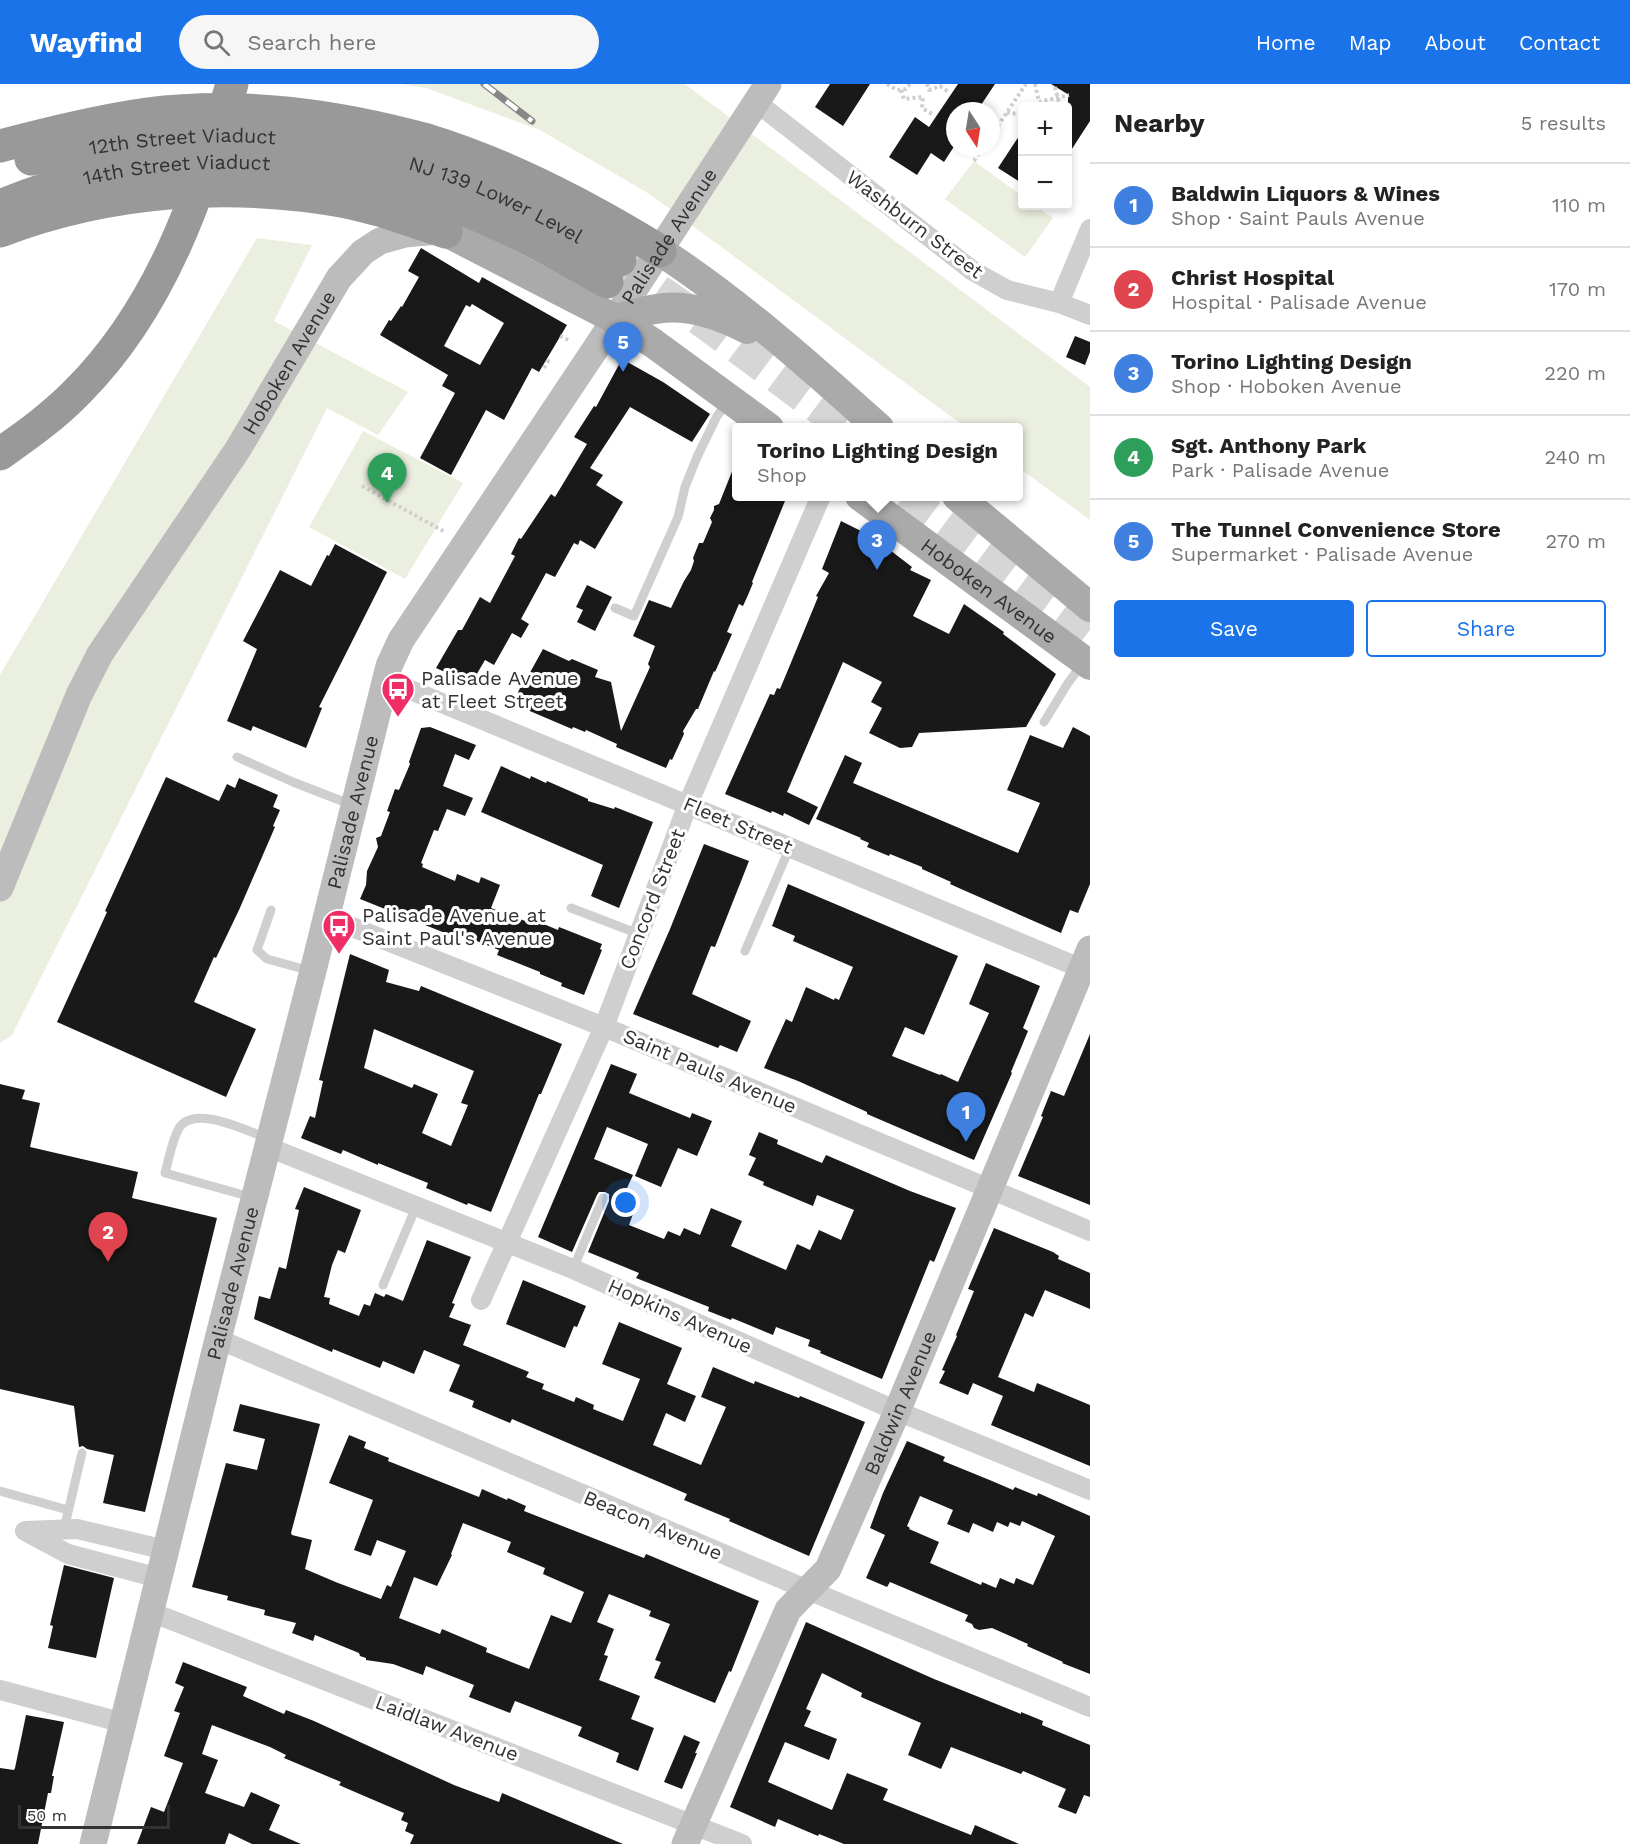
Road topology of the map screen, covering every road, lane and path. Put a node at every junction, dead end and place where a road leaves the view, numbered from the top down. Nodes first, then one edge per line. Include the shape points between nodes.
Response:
1 (232, 84) edge
2 (886, 84) edge
3 (910, 84) edge
4 (927, 84) edge
5 (1026, 84) edge
6 (1035, 84) edge
7 (1055, 87) dead end
8 (902, 90) junction
9 (929, 90) junction
10 (949, 92) dead end
11 (1069, 96) dead end
12 (923, 97) junction
13 (1058, 98) junction
14 (757, 100) edge
15 (1059, 102) edge
16 (1007, 112) junction
17 (1018, 113) edge
18 (934, 115) dead end
19 (1000, 122) edge
20 (0, 146) edge
21 (977, 156) edge
22 (974, 161) dead end
23 (0, 166) edge
24 (356, 176) junction
25 (0, 206) edge
26 (1090, 229) edge
27 (0, 231) edge
28 (446, 232) junction
29 (660, 251) junction
30 (613, 271) tunnel mouth
31 (1059, 303) junction
32 (1090, 315) edge
33 (615, 319) junction
34 (561, 336) dead end
35 (571, 341) dead end
36 (801, 357) junction
37 (545, 359) dead end
38 (544, 368) dead end
39 (730, 398) junction
40 (762, 423) edge
41 (874, 423) edge
42 (0, 454) edge
43 (362, 486) dead end
44 (819, 501) edge
45 (867, 501) edge
46 (963, 501) edge
47 (444, 532) dead end
48 (1090, 607) edge
49 (615, 608) dead end
50 (1087, 663) edge
51 (384, 679) junction
52 (1044, 722) dead end
53 (237, 757) dead end
54 (688, 804) junction
55 (354, 806) junction
56 (790, 847) junction
57 (0, 888) edge
58 (571, 908) dead end
59 (271, 910) dead end
60 (327, 917) junction
61 (639, 934) junction
62 (745, 951) dead end
63 (1087, 963) edge
64 (313, 971) junction
65 (604, 1027) junction
66 (269, 1143) junction
67 (990, 1189) junction
68 (254, 1198) junction
69 (603, 1198) dead end
70 (416, 1207) junction
71 (1090, 1231) edge
72 (506, 1243) junction
73 (573, 1269) junction
74 (383, 1285) dead end
75 (481, 1300) dead end
76 (218, 1339) junction
77 (897, 1411) junction
78 (82, 1453) dead end
79 (1090, 1490) edge
80 (0, 1491) edge
81 (66, 1519) junction
82 (59, 1549) junction
83 (166, 1550) junction
84 (159, 1578) junction
85 (808, 1590) junction
86 (151, 1612) junction
87 (0, 1690) edge
88 (1090, 1707) edge
89 (124, 1723) junction
90 (689, 1834) edge
91 (93, 1844) edge
92 (742, 1844) edge

1 - 42 highway, bridge via 183,228 132,324 78,392
2 - 8 path
3 - 8 path
4 - 9 path
5 - 16 path
6 - 13 path via 1039,102
7 - 13 path
8 - 12 path via 904,99
9 - 10 path via 940,86
9 - 12 path
11 - 13 path
12 - 18 path via 922,108
13 - 15 path
14 - 29 main road, Palisade Avenue
14 - 31 street, Washburn Street via 974,271 1006,290
16 - 17 path
16 - 19 path
20 - 29 highway, bridge via 75,127 169,112 230,110 322,116 384,128 481,158 580,205
21 - 22 path
23 - 24 highway, 12th Street Viaduct, bridge via 143,139 237,135 292,139
24 - 25 highway, 14th Street Viaduct, bridge via 252,162 177,164 82,179
24 - 27 highway, bridge via 299,194 223,190 124,199
24 - 28 highway via 383,211
24 - 30 highway, NJ 139 Lower Level via 428,168 483,188 554,223
26 - 31 street
28 - 33 main road, Hoboken Avenue
28 - 57 main road, Hoboken Avenue via 412,233 380,241 363,252 339,278 253,425 100,654 79,695
29 - 33 main road, Palisade Avenue
29 - 36 main road
31 - 32 street, Washburn Street
33 - 36 main road via 667,308 700,311 730,320
33 - 39 main road, Hoboken Avenue
33 - 51 main road, Palisade Avenue via 401,640
34 - 35 path
36 - 41 main road
37 - 38 path via 548,361
39 - 40 main road, Hoboken Avenue
39 - 49 lane via 698,457 678,517 634,616
43 - 47 path
44 - 54 street, Concord Street
45 - 50 main road, Hoboken Avenue
46 - 48 main road
50 - 52 lane via 1068,683
51 - 54 street, Fleet Street
51 - 55 main road, Palisade Avenue
53 - 55 lane
54 - 56 street, Fleet Street
54 - 61 street, Concord Street
55 - 60 main road, Palisade Avenue
56 - 62 lane
56 - 63 street, Fleet Street
58 - 61 lane
59 - 64 lane via 257,950 267,959
60 - 64 main road, Palisade Avenue
60 - 65 street, Saint Pauls Avenue
61 - 65 street, Concord Street
63 - 67 main road, Baldwin Avenue
64 - 66 main road, Palisade Avenue
65 - 67 street, Saint Pauls Avenue
65 - 72 street, Concord Street
66 - 68 main road, Palisade Avenue
66 - 68 lane via 211,1118 186,1120 165,1173
66 - 70 street, Hopkins Avenue
67 - 71 street, Saint Pauls Avenue
67 - 77 main road, Baldwin Avenue
68 - 76 main road, Palisade Avenue
69 - 73 lane
70 - 72 street, Hopkins Avenue
70 - 74 lane
72 - 73 street, Hopkins Avenue
72 - 75 street, Concord Street
73 - 77 street, Hopkins Avenue
76 - 83 main road, Palisade Avenue
76 - 85 street, Beacon Avenue
77 - 79 street, Hopkins Avenue
77 - 85 main road, Baldwin Avenue via 828,1569
78 - 81 lane
80 - 81 lane
81 - 82 lane
81 - 82 street via 25,1530
81 - 83 street via 77,1528
82 - 84 street
83 - 84 main road, Palisade Avenue
84 - 86 main road, Palisade Avenue
85 - 88 street, Beacon Avenue
85 - 90 main road, Baldwin Avenue via 788,1610
86 - 89 main road, Palisade Avenue
86 - 90 street, Laidlaw Avenue
87 - 89 street
89 - 91 main road, Palisade Avenue
90 - 92 street, Laidlaw Avenue

